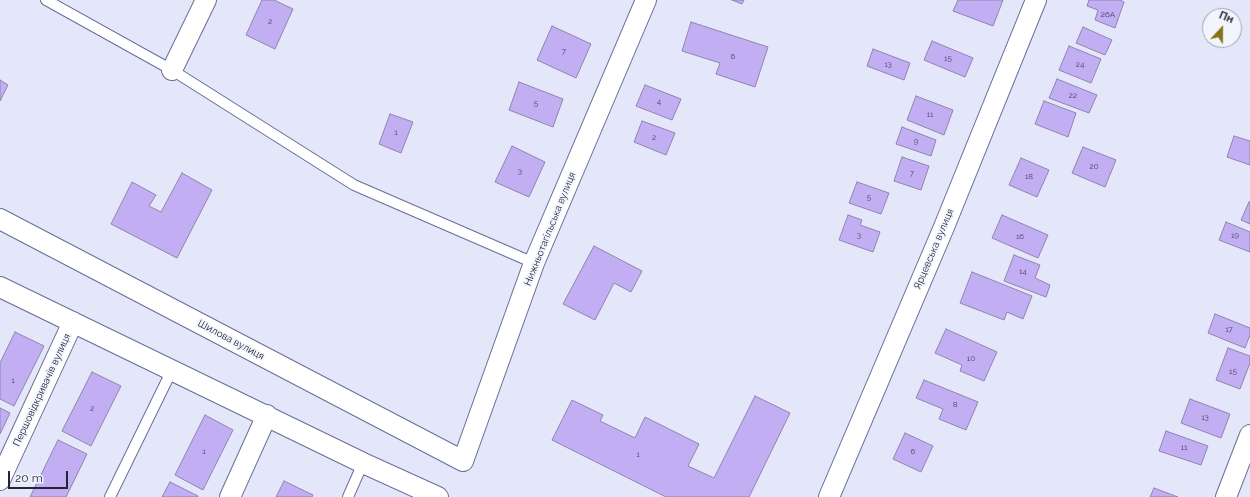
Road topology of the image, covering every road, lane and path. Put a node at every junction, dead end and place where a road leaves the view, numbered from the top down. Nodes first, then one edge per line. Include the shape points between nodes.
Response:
1 (46, 0) edge
2 (206, 0) edge
3 (646, 0) edge
4 (1036, 0) edge
5 (172, 70) junction
6 (0, 219) edge
7 (534, 262) junction
8 (0, 287) edge
9 (73, 322) junction
10 (172, 370) junction
11 (266, 416) junction
12 (1250, 435) edge
13 (462, 461) joint
14 (363, 463) junction
15 (0, 480) edge
16 (110, 497) edge
17 (230, 497) edge
18 (348, 497) edge
19 (438, 497) edge
20 (829, 497) edge
21 (1226, 497) edge

1 - 5 lane
2 - 5 street
3 - 7 street, Нижньотагільська вулиця
4 - 20 street, Ярцевська вулиця
5 - 7 lane via 354,185
6 - 13 street, Шилова вулиця
7 - 13 street, Нижньотагільська вулиця
8 - 9 street
9 - 10 street
9 - 15 street, Першовідкривачів вулиця
10 - 11 street
10 - 16 lane
11 - 14 street
11 - 17 street
12 - 21 street
14 - 18 lane
14 - 19 street

